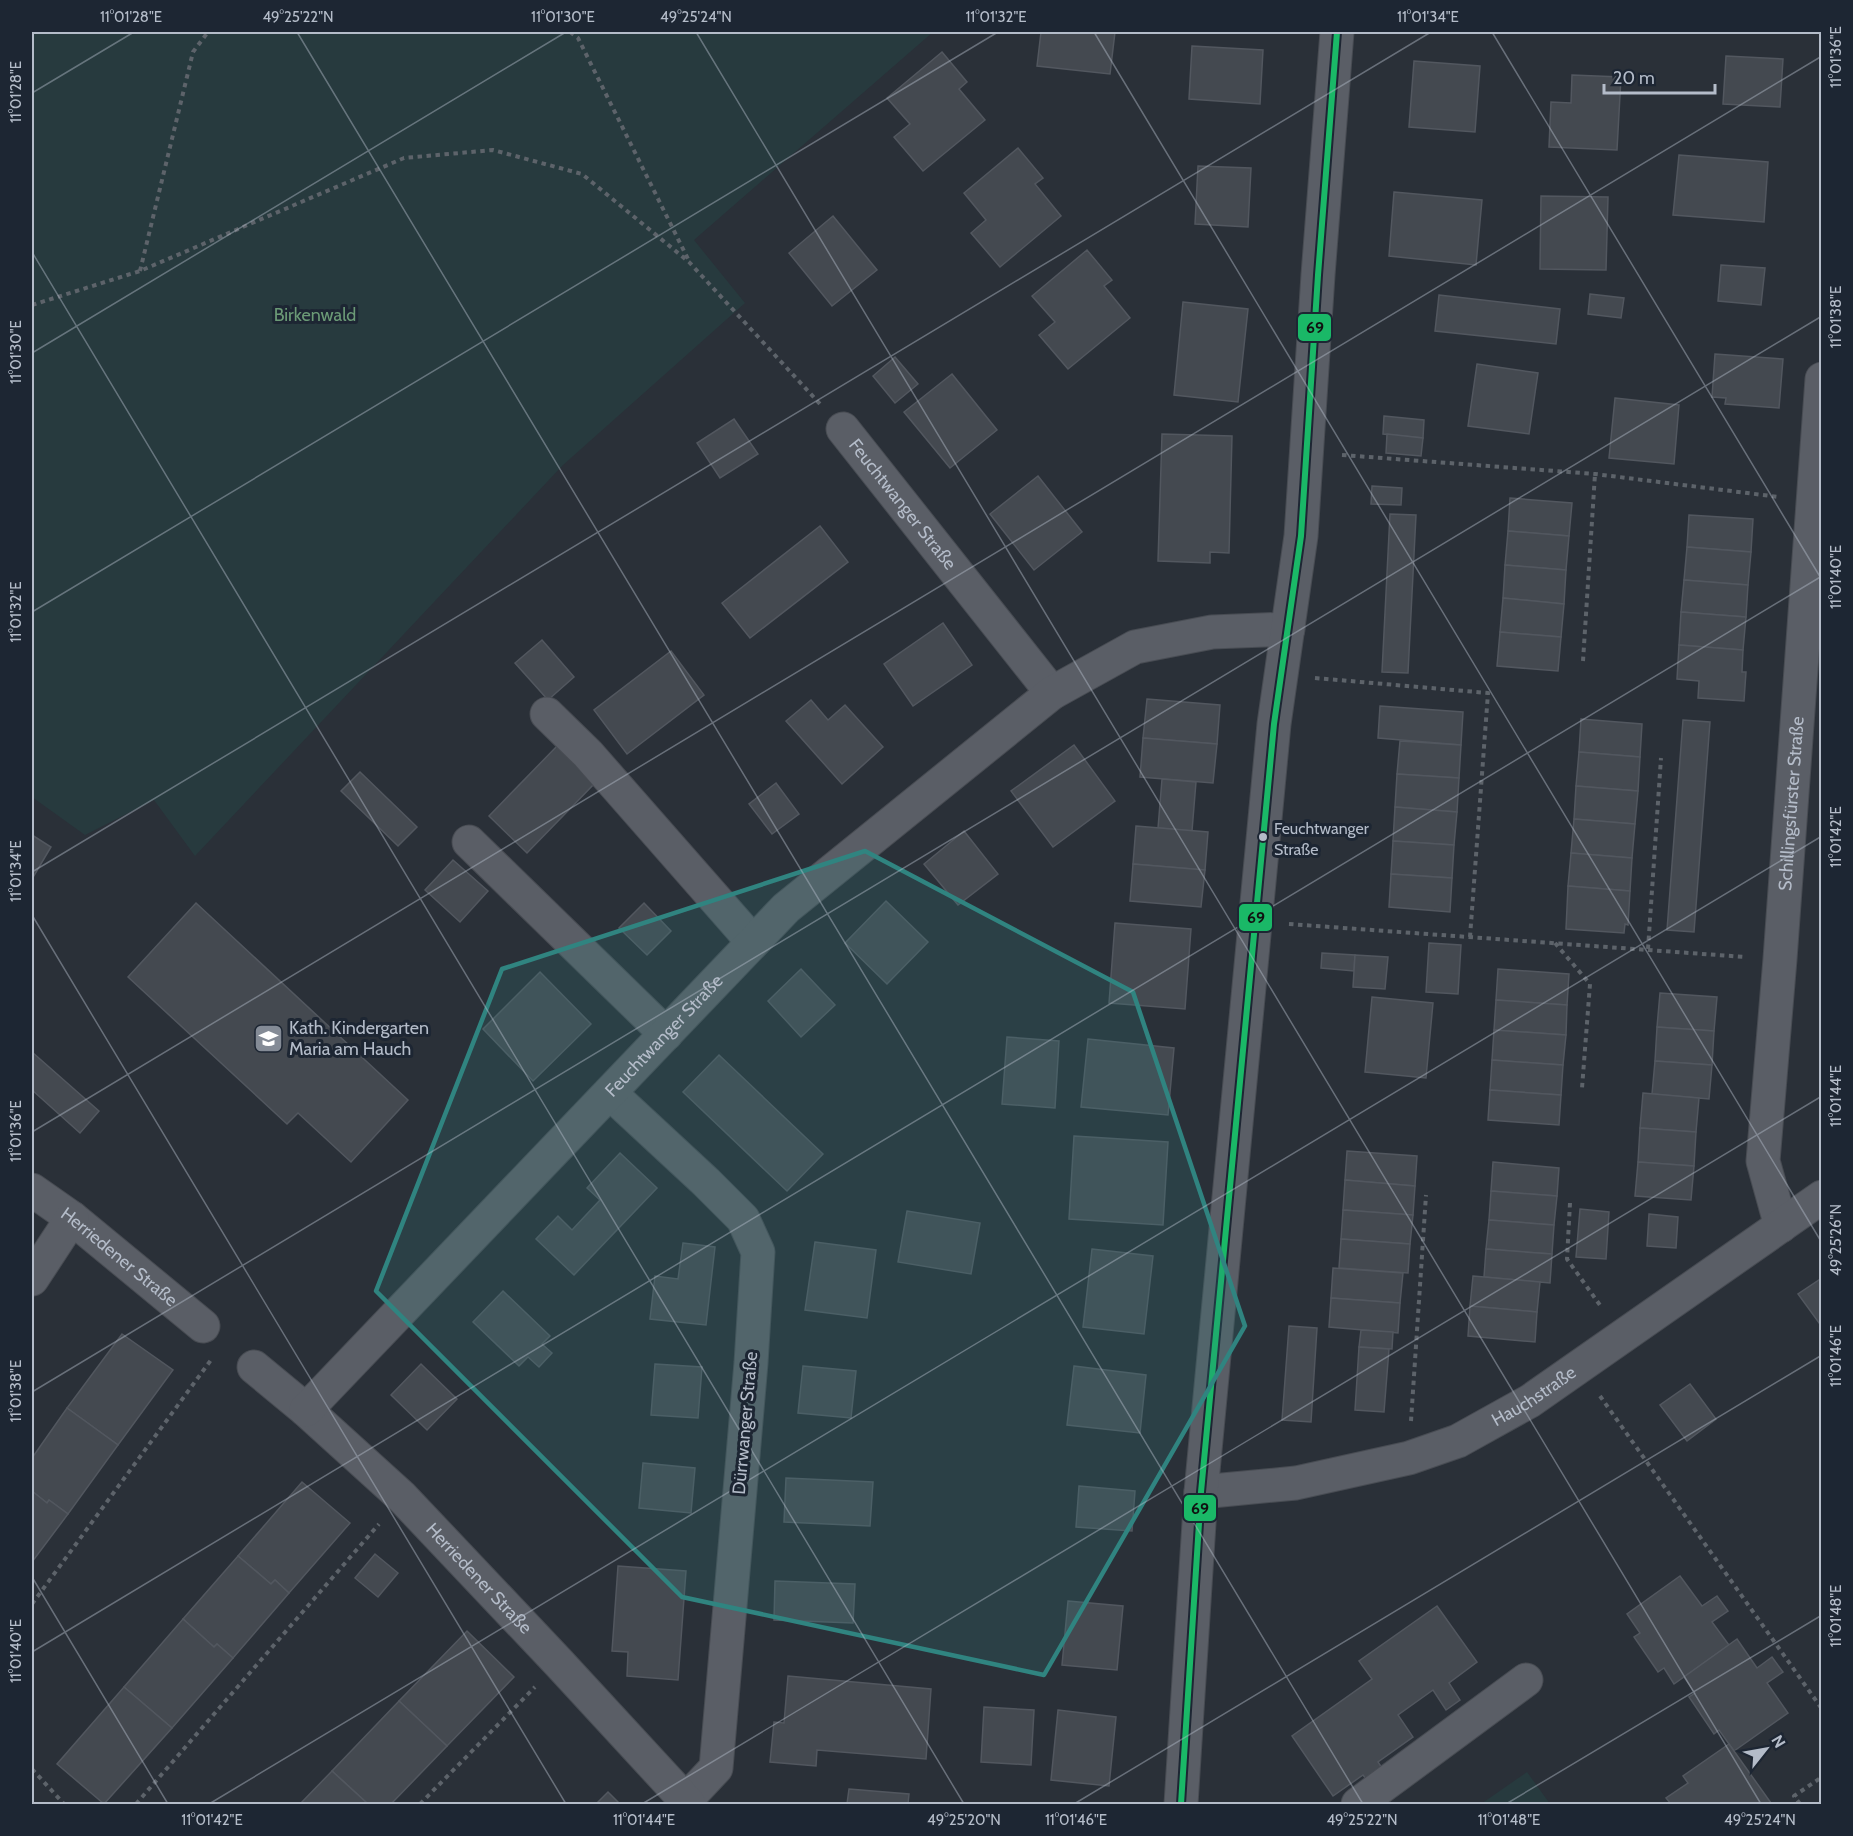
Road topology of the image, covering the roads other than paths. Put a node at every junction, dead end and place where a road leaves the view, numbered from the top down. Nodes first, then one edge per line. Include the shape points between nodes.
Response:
1 (1336, 32) edge
2 (1821, 379) edge
3 (843, 429) road end
4 (1288, 629) junction
5 (1052, 693) junction
6 (547, 714) dead end
7 (469, 842) dead end
8 (753, 942) junction
9 (666, 1034) junction
10 (610, 1093) junction
11 (32, 1190) edge
12 (1821, 1197) edge
13 (72, 1218) junction
14 (1781, 1226) junction
15 (32, 1279) edge
16 (209, 1340) road end
17 (254, 1366) dead end
18 (306, 1410) junction
19 (1201, 1492) junction
20 (1526, 1680) dead end
21 (687, 1803) edge
22 (1181, 1804) edge
23 (1358, 1804) edge

1 - 4 street via 1308,453
2 - 14 street, Schillingsfürster Straße via 1763,1161
3 - 5 street, Feuchtwanger Straße
4 - 5 street, Feuchtwanger Straße via 1212,632 1135,647
4 - 19 street via 1274,724
5 - 8 street, Feuchtwanger Straße via 786,908
6 - 8 street via 588,754
7 - 9 street
8 - 9 street, Feuchtwanger Straße
9 - 10 street, Feuchtwanger Straße
10 - 18 street, Feuchtwanger Straße
10 - 21 street, Dürrwanger Straße via 743,1219 758,1252 716,1768
11 - 13 street, Herriedener Straße
12 - 14 street, Hauchstraße
13 - 15 street
13 - 16 street, Herriedener Straße
14 - 19 street, Hauchstraße via 1530,1401 1458,1441 1408,1458 1296,1483
17 - 18 street, Herriedener Straße
18 - 21 street, Herriedener Straße via 402,1497
19 - 22 street
20 - 23 street

